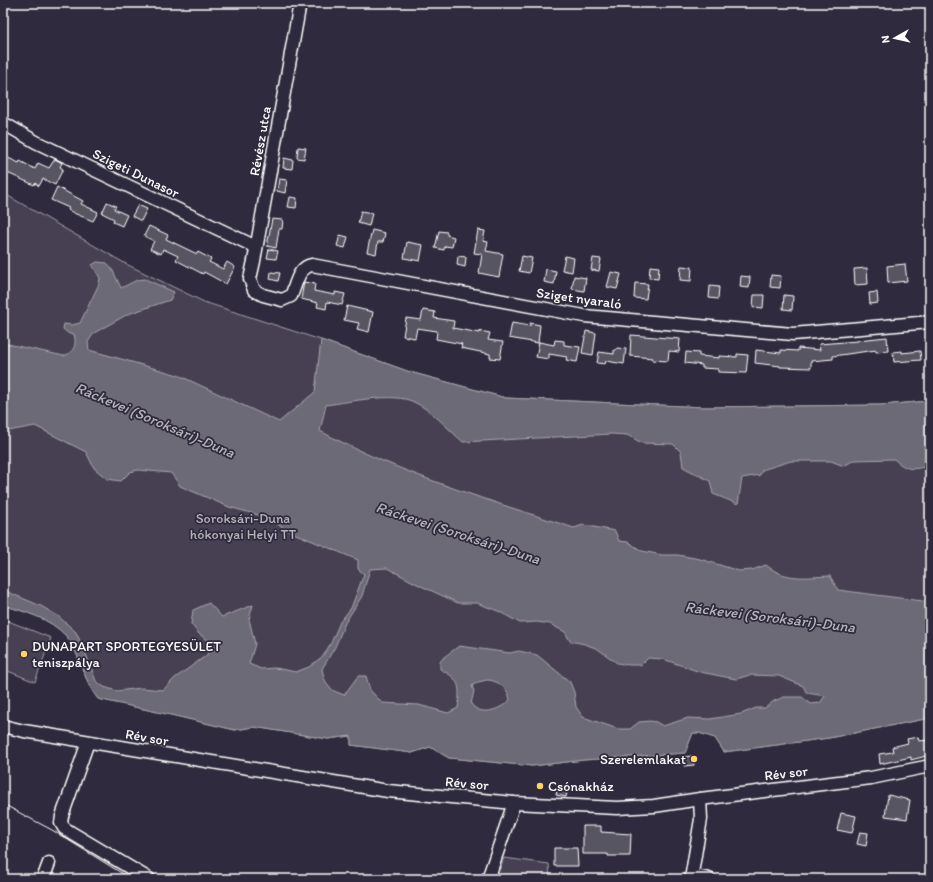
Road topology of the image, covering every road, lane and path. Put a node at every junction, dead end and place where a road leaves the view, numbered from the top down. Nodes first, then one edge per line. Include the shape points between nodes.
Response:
1 (300, 3) edge
2 (3, 123) edge
3 (256, 248) junction
4 (251, 285) joint
5 (930, 322) edge
6 (3, 726) edge
7 (88, 742) junction
8 (930, 766) edge
9 (700, 799) junction
10 (514, 803) junction
11 (48, 863) dead end
12 (691, 877) edge
13 (43, 879) edge
14 (149, 879) edge
15 (488, 879) edge
16 (709, 879) edge

1 - 3 street, Révész utca
2 - 3 street, Szigeti Dunasor via 36,142
3 - 4 street, Révész utca
4 - 5 street, Sziget nyaraló via 263,295 282,300 291,296 299,274 306,266 312,265 584,316 793,334
6 - 7 street, Rév sor
7 - 10 street, Rév sor via 388,791
7 - 14 street via 61,823 64,828
8 - 9 street, Rév sor via 871,778
9 - 10 street, Rév sor via 654,806 617,808
9 - 12 street via 701,819
10 - 15 street
11 - 13 street
12 - 16 street

